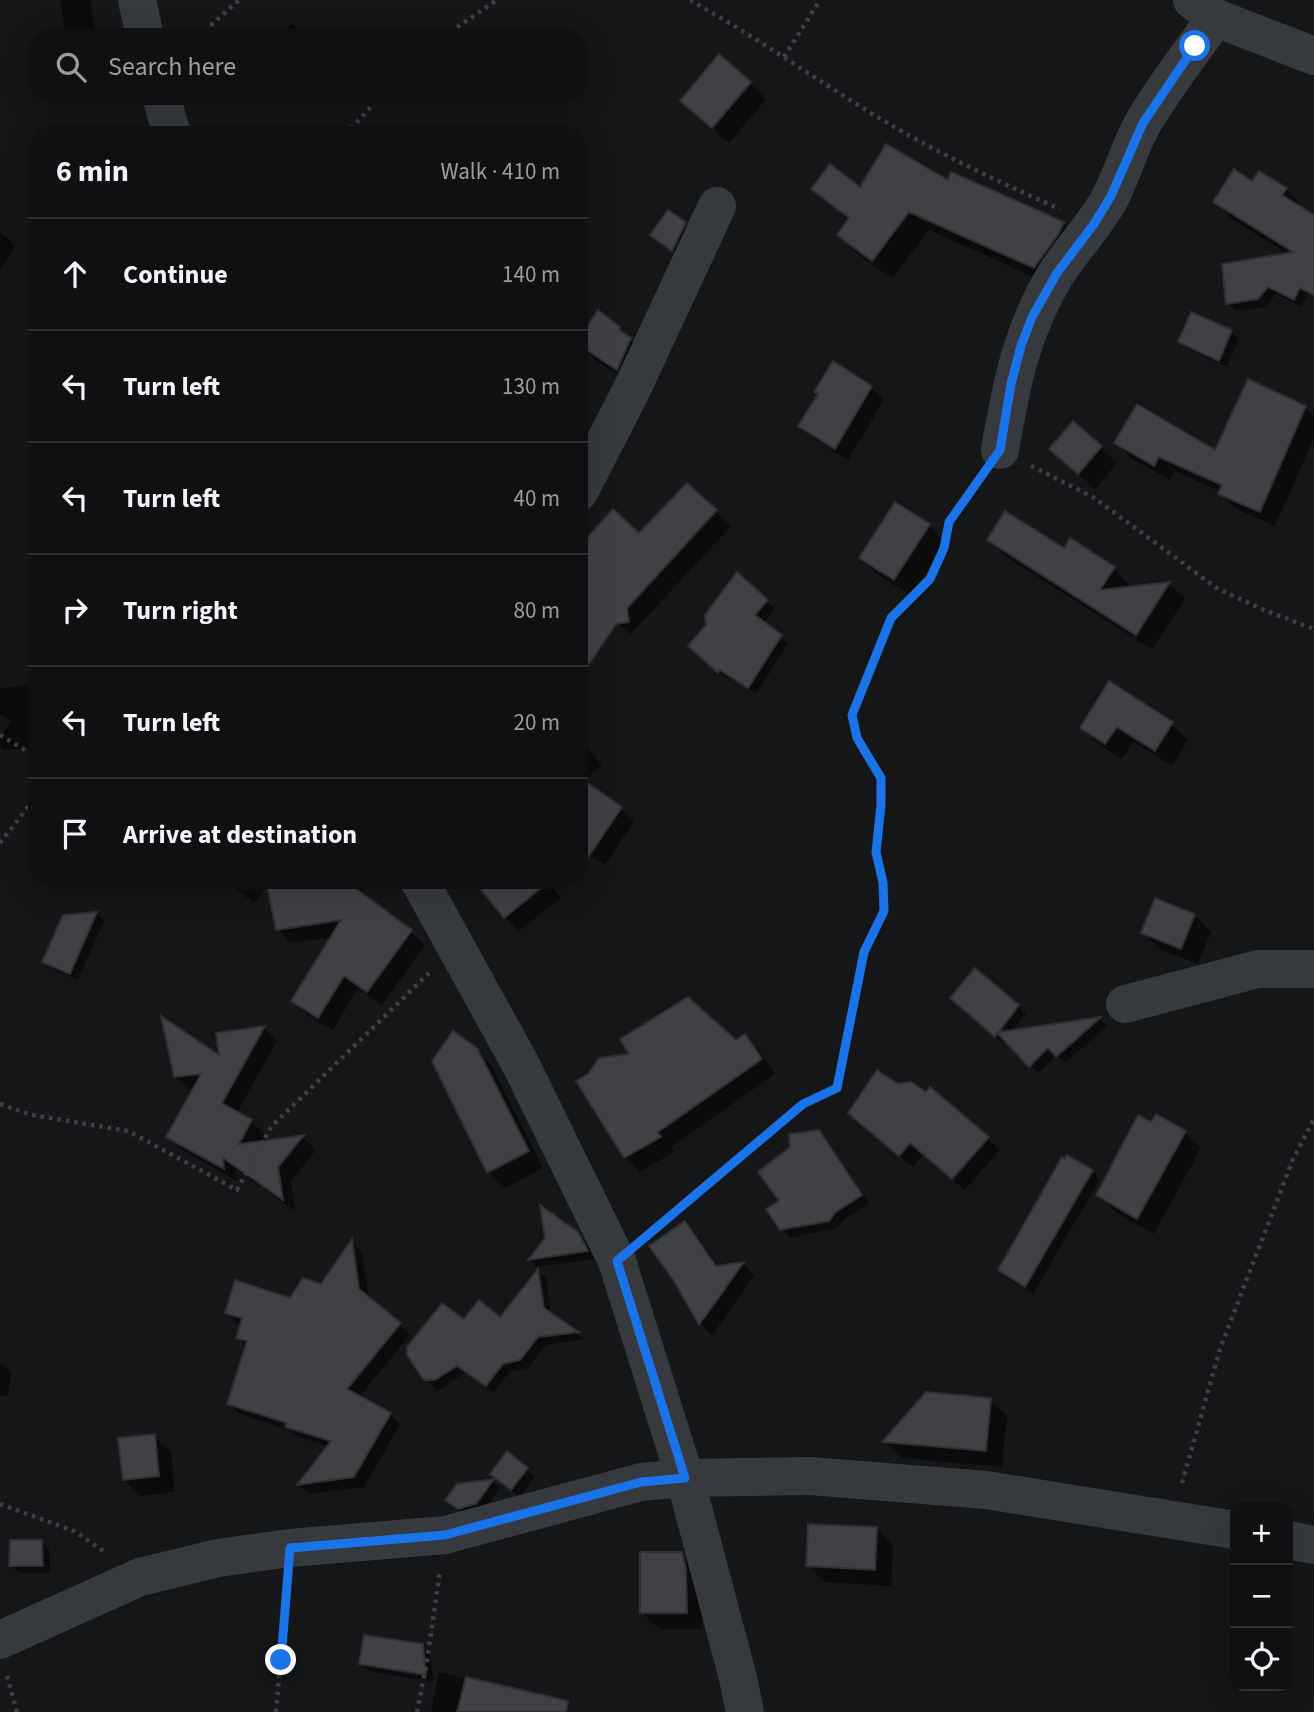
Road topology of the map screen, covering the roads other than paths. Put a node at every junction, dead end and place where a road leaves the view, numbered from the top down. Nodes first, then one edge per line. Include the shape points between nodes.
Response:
1 (137, 0) edge
2 (1204, 9) edge
3 (143, 28) edge
4 (1314, 56) edge
5 (164, 105) edge
6 (169, 126) edge
7 (717, 206) dead end
8 (1000, 450) road end
9 (588, 475) edge
10 (424, 889) edge
11 (1314, 969) edge
12 (1125, 1004) dead end
13 (685, 1478) junction
14 (1230, 1529) edge
15 (1293, 1541) edge
16 (1314, 1545) edge
17 (3, 1657) edge
18 (745, 1712) edge

1 - 3 street
2 - 4 street
2 - 8 street via 1143,123 1111,196 1032,317 1011,384
5 - 6 street
7 - 9 street
10 - 13 street via 521,1065 617,1261
11 - 12 street via 1258,969
13 - 14 street via 810,1476 986,1490
13 - 17 street via 641,1482 445,1535 290,1548 218,1558 140,1577
13 - 18 street
15 - 16 street

